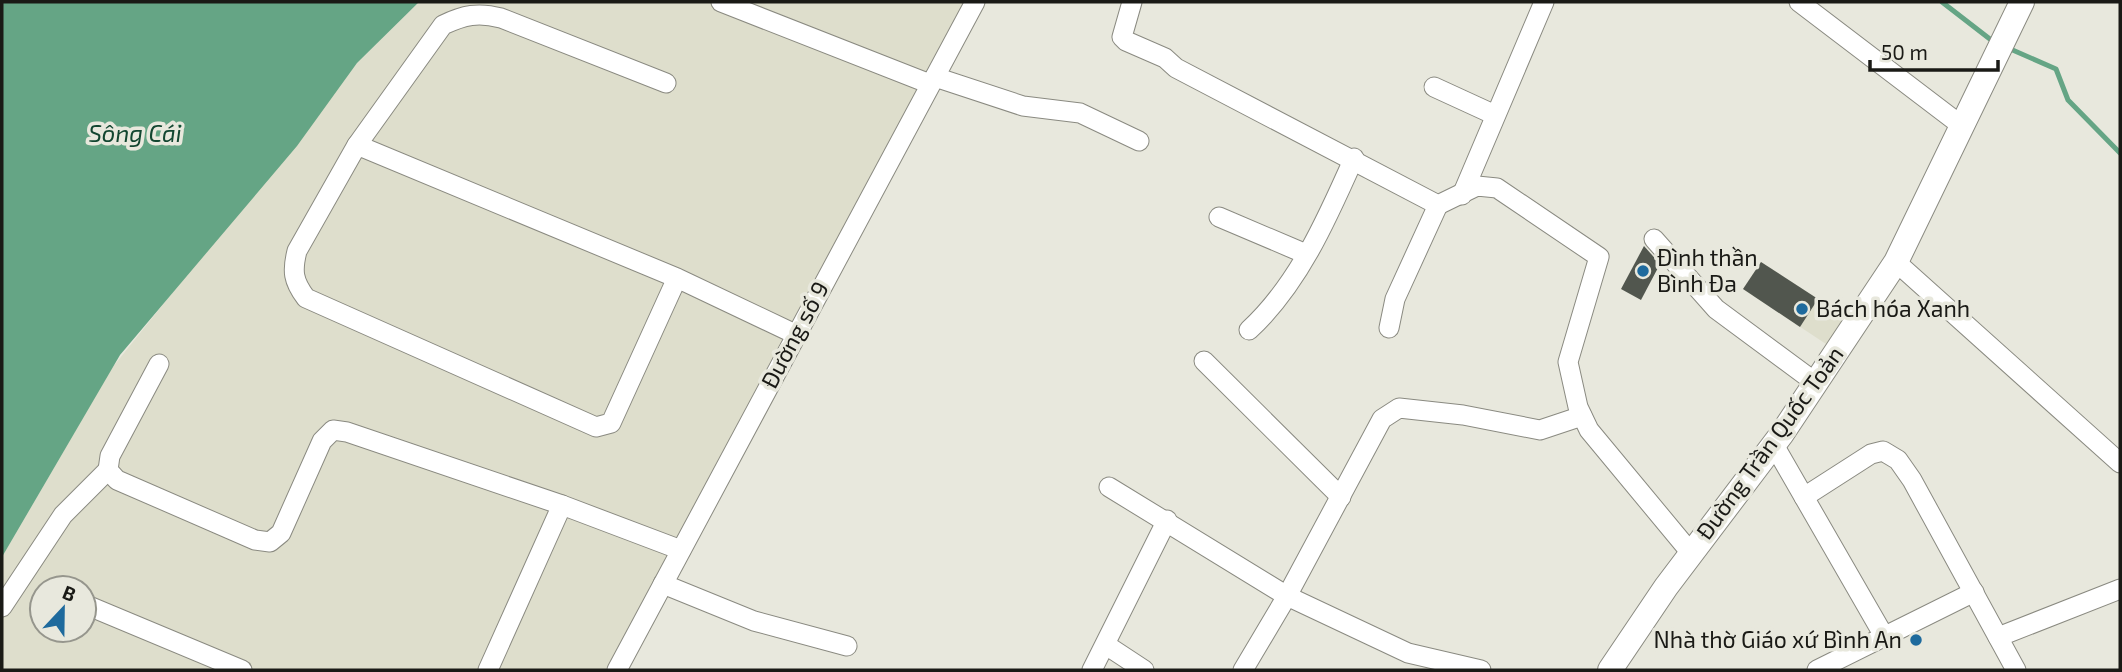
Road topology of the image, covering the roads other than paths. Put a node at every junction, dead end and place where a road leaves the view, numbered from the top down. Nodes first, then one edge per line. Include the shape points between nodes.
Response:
1 (720, 2) edge
2 (975, 2) edge
3 (1132, 2) edge
4 (1544, 2) edge
5 (1799, 2) edge
6 (746, 6) edge
7 (2018, 11) edge
8 (932, 80) junction
9 (666, 83) dead end
10 (1434, 87) dead end
11 (1495, 115) junction
12 (1962, 126) junction
13 (1139, 141) dead end
14 (357, 145) junction
15 (1354, 158) junction
16 (1462, 195) junction
17 (1438, 205) junction
18 (1219, 217) dead end
19 (1654, 239) dead end
20 (1306, 254) junction
21 (1896, 262) junction
22 (677, 278) junction
23 (1390, 328) dead end
24 (1249, 330) dead end
25 (795, 334) junction
26 (1204, 361) dead end
27 (159, 364) dead end
28 (1816, 383) junction
29 (1583, 416) junction
30 (1774, 445) junction
31 (2120, 463) edge
32 (108, 470) junction
33 (1108, 487) dead end
34 (1341, 497) junction
35 (1804, 497) junction
36 (562, 505) junction
37 (1167, 520) junction
38 (681, 550) junction
39 (1691, 553) junction
40 (663, 584) junction
41 (2120, 589) edge
42 (1974, 593) junction
43 (1287, 596) junction
44 (2, 607) edge
45 (98, 610) edge
46 (1884, 636) junction
47 (1998, 637) junction
48 (1106, 645) junction
49 (847, 646) dead end
50 (1843, 664) edge
51 (242, 670) edge
52 (488, 670) edge
53 (617, 670) edge
54 (1092, 670) edge
55 (1144, 670) edge
56 (1243, 670) edge
57 (1481, 670) edge
58 (1610, 670) edge
59 (1817, 670) edge
60 (2016, 670) edge

1 - 6 street
2 - 8 street, Đường số 9
3 - 15 street via 1122,37 1126,41
4 - 11 street
5 - 12 street
6 - 8 street
7 - 12 main road, Đường Trần Quốc Toản
8 - 13 street via 1023,106 1080,113
8 - 25 street, Đường số 9
9 - 14 street via 501,18 482,13 462,16 443,25
10 - 11 street
11 - 16 street
12 - 21 main road, Đường Trần Quốc Toản
14 - 22 street
14 - 22 street via 297,251 292,270 306,298 596,427 611,422
15 - 17 street
15 - 20 street
16 - 17 street
16 - 29 street via 1477,186 1497,188 1598,257 1568,362
17 - 23 street via 1395,299
18 - 20 street
19 - 28 street via 1716,309
20 - 24 street via 1274,306
21 - 28 main road, Đường Trần Quốc Toản
21 - 31 street
22 - 25 street
25 - 38 street, Đường số 9
26 - 34 street
27 - 32 street via 110,456
28 - 30 main road, Đường Trần Quốc Toản
29 - 34 street via 1540,430 1399,408 1382,419
29 - 39 street via 1647,504
30 - 35 street
30 - 39 main road, Đường Trần Quốc Toản
32 - 36 street via 117,480 270,542 281,533 322,441 333,430
32 - 44 street via 63,516
33 - 37 street
34 - 43 street
35 - 42 street via 1871,454 1890,454 1912,480
35 - 46 street
36 - 38 street
36 - 52 street
37 - 43 street
37 - 48 street
38 - 40 street, Đường số 9
39 - 58 main road, Đường Trần Quốc Toản
40 - 49 street via 746,618
40 - 53 street, Đường số 9
41 - 47 street
42 - 46 street
42 - 47 street
43 - 56 street
43 - 57 street via 1408,653
45 - 51 street
46 - 50 street
47 - 60 street
48 - 54 street
48 - 55 street
50 - 59 street

